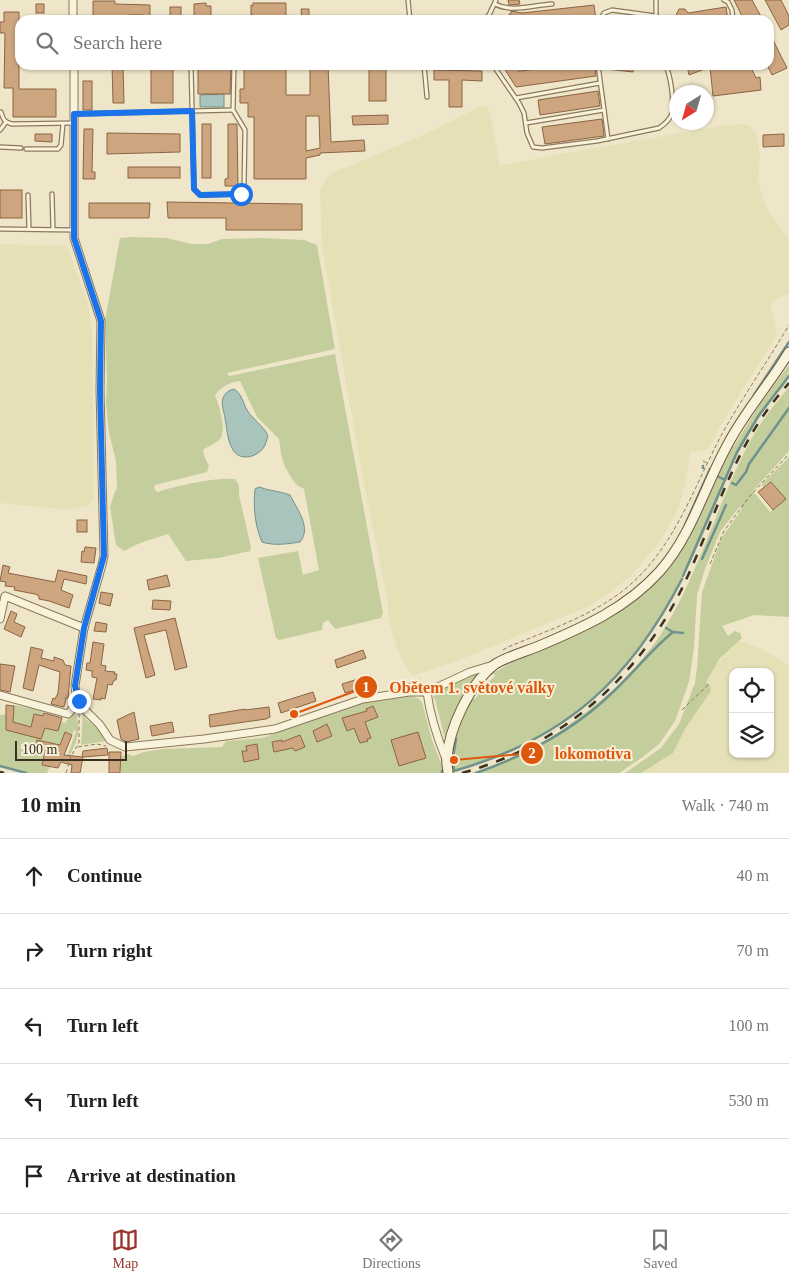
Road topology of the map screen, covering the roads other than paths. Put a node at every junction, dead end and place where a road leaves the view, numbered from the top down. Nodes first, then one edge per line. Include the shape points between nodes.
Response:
1 (73, 0) edge
2 (408, 0) edge
3 (656, 0) edge
4 (724, 0) edge
5 (495, 2) edge
6 (552, 4) dead end
7 (73, 15) edge
8 (410, 15) edge
9 (489, 15) edge
10 (603, 15) edge
11 (640, 15) edge
12 (656, 15) edge
13 (732, 15) edge
14 (74, 70) edge
15 (191, 70) edge
16 (234, 70) edge
17 (424, 70) edge
18 (497, 70) edge
19 (599, 70) edge
20 (668, 70) edge
21 (600, 83) junction
22 (427, 97) dead end
23 (516, 98) junction
24 (233, 110) junction
25 (604, 110) junction
26 (192, 111) junction
27 (1, 112) edge
28 (74, 114) junction
29 (6, 122) junction
30 (74, 123) junction
31 (526, 123) junction
32 (63, 124) junction
33 (0, 130) edge
34 (608, 139) junction
35 (0, 147) edge
36 (21, 148) dead end
37 (26, 149) dead end
38 (52, 194) dead end
39 (28, 195) dead end
40 (0, 229) edge
41 (29, 229) junction
42 (52, 229) junction
43 (74, 230) junction
44 (789, 352) edge
45 (2, 595) edge
46 (0, 619) edge
47 (84, 628) junction
48 (496, 664) junction
49 (427, 692) junction
50 (0, 694) edge
51 (79, 701) junction
52 (446, 759) junction
53 (448, 773) edge

1 - 7 street
2 - 8 lane
3 - 12 lane
4 - 13 lane via 728,2
5 - 6 lane via 503,8
5 - 9 lane
10 - 11 lane via 612,10
14 - 28 street
15 - 26 lane
16 - 24 lane
17 - 22 lane
18 - 23 lane
19 - 21 lane
20 - 34 lane via 672,113 666,123 645,132
21 - 23 lane
21 - 25 lane
23 - 31 lane
24 - 26 lane
24 - 26 lane via 245,130 244,190 241,194 200,195 194,189
25 - 31 lane
25 - 34 lane
26 - 28 lane
27 - 29 lane
28 - 30 street
29 - 32 lane
29 - 33 lane
30 - 32 lane
30 - 43 street
31 - 34 lane via 533,146 542,148
32 - 37 lane via 62,145 58,149
35 - 36 lane
38 - 42 lane
39 - 41 lane
40 - 41 lane
41 - 42 lane
42 - 43 lane
43 - 47 street via 101,321 104,556
44 - 48 street via 728,444 686,533 660,571 638,593 593,622
45 - 46 street
45 - 47 street
47 - 51 street via 75,686
48 - 49 street
48 - 52 street via 483,675 467,697 455,724
49 - 51 street via 363,699 275,729 125,747 110,740
49 - 52 street via 438,741
50 - 51 street via 68,714
52 - 53 street

